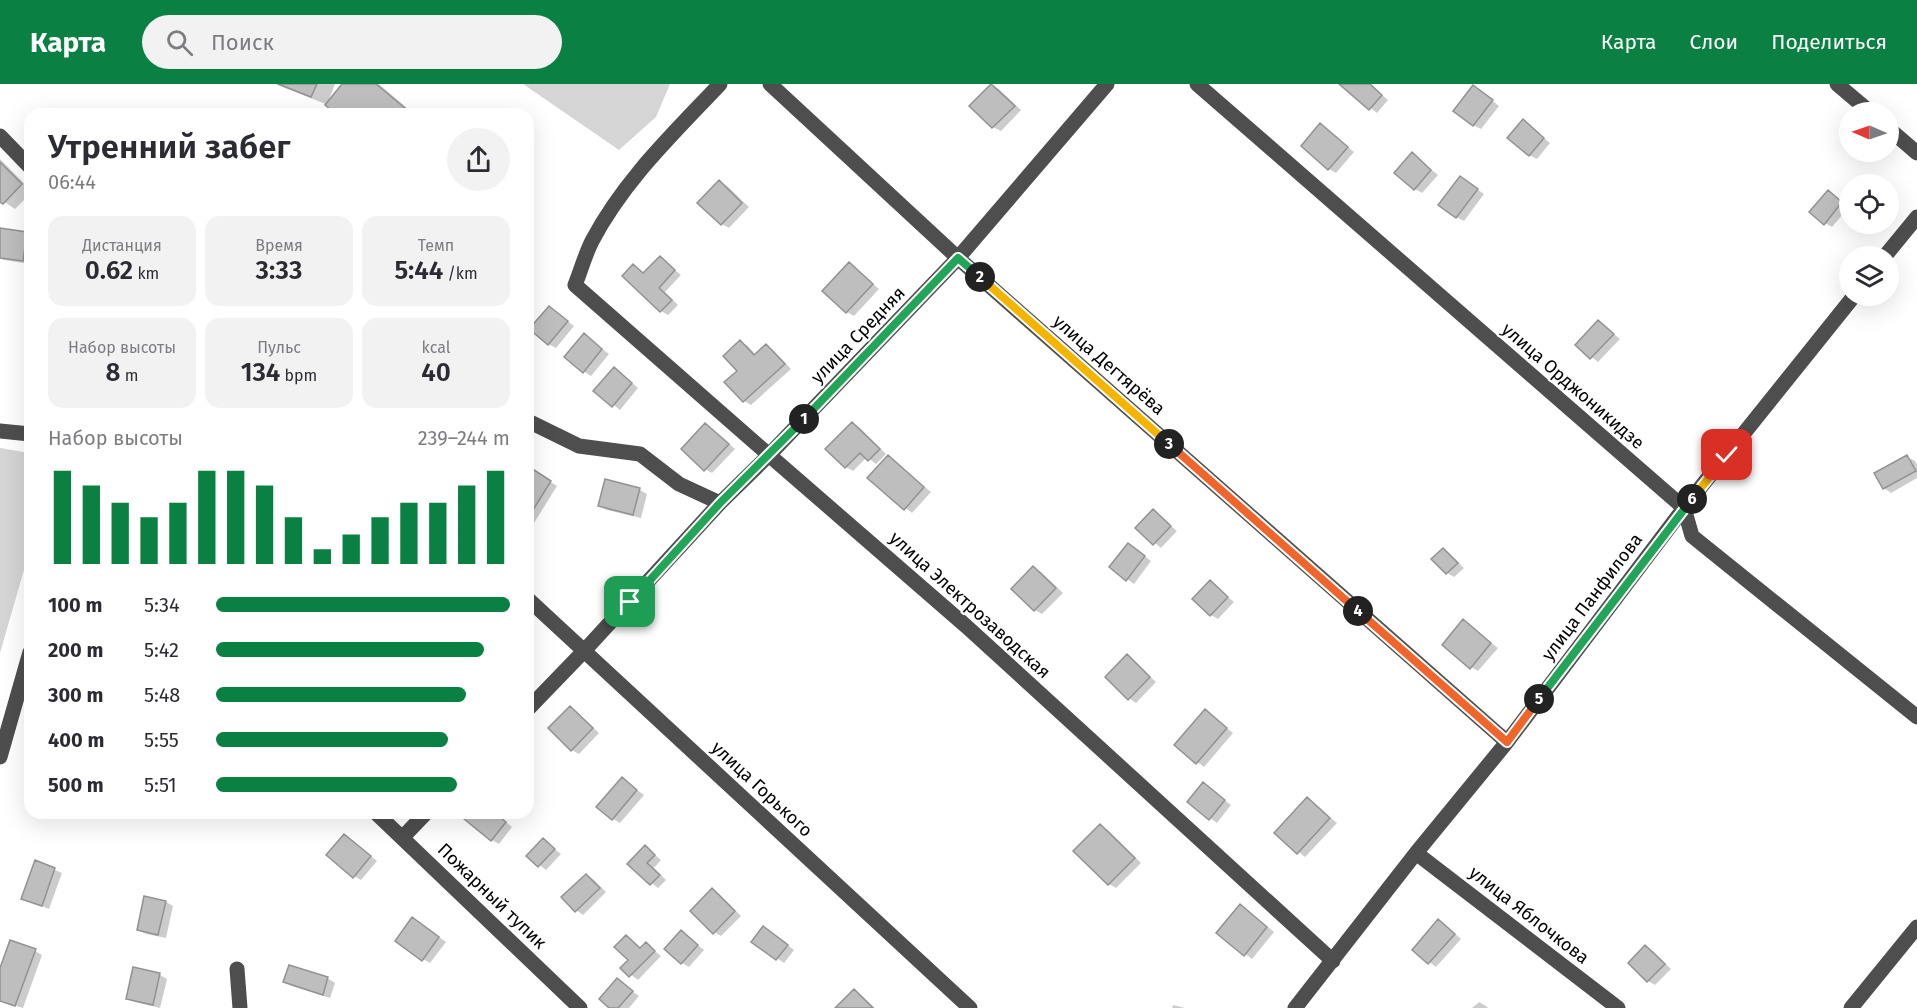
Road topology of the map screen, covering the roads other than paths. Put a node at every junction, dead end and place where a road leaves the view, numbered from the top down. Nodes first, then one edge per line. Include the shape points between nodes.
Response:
1 (720, 84) edge
2 (770, 84) edge
3 (1107, 84) edge
4 (1197, 84) edge
5 (1837, 84) edge
6 (1858, 102) edge
7 (0, 136) edge
8 (1899, 137) edge
9 (1917, 153) edge
10 (24, 161) edge
11 (1917, 217) edge
12 (1893, 246) edge
13 (958, 258) junction
14 (1846, 306) edge
15 (534, 424) edge
16 (0, 431) edge
17 (24, 433) edge
18 (769, 456) junction
19 (720, 503) junction
20 (1684, 508) junction
21 (534, 605) edge
22 (584, 651) junction
23 (24, 673) edge
24 (534, 703) edge
25 (1917, 717) edge
26 (1507, 742) junction
27 (0, 757) edge
28 (382, 819) edge
29 (420, 819) edge
30 (402, 838) junction
31 (1416, 853) junction
32 (1917, 927) edge
33 (1333, 961) junction
34 (237, 969) dead end
35 (240, 1008) edge
36 (580, 1008) edge
37 (970, 1008) edge
38 (1295, 1008) edge
39 (1618, 1008) edge
40 (1851, 1008) edge

1 - 18 street, улица Электрозаводская via 640,168 619,196 591,243 575,285
2 - 13 street, улица Дегтярёва
3 - 13 street, улица Средняя
4 - 20 street, улица Орджоникидзе
5 - 6 street
7 - 10 street
8 - 9 street
11 - 12 street
13 - 18 street, улица Средняя
13 - 26 street, улица Дегтярёва
14 - 20 street, улица Панфилова
15 - 19 street via 579,446 640,454 679,484
16 - 17 street
18 - 19 street, улица Средняя
18 - 33 street, улица Электрозаводская via 966,626
19 - 22 street, улица Средняя
20 - 25 street via 1692,536
20 - 26 street, улица Панфилова
21 - 22 street, улица Горького
22 - 24 street, улица Средняя
22 - 37 street, улица Горького
23 - 27 street
26 - 31 street, улица Панфилова
28 - 30 street, Пожарный тупик
29 - 30 street
30 - 36 street, Пожарный тупик
31 - 33 street, улица Панфилова
31 - 39 street, улица Яблочкова
32 - 40 street
33 - 38 street, улица Панфилова
34 - 35 street

